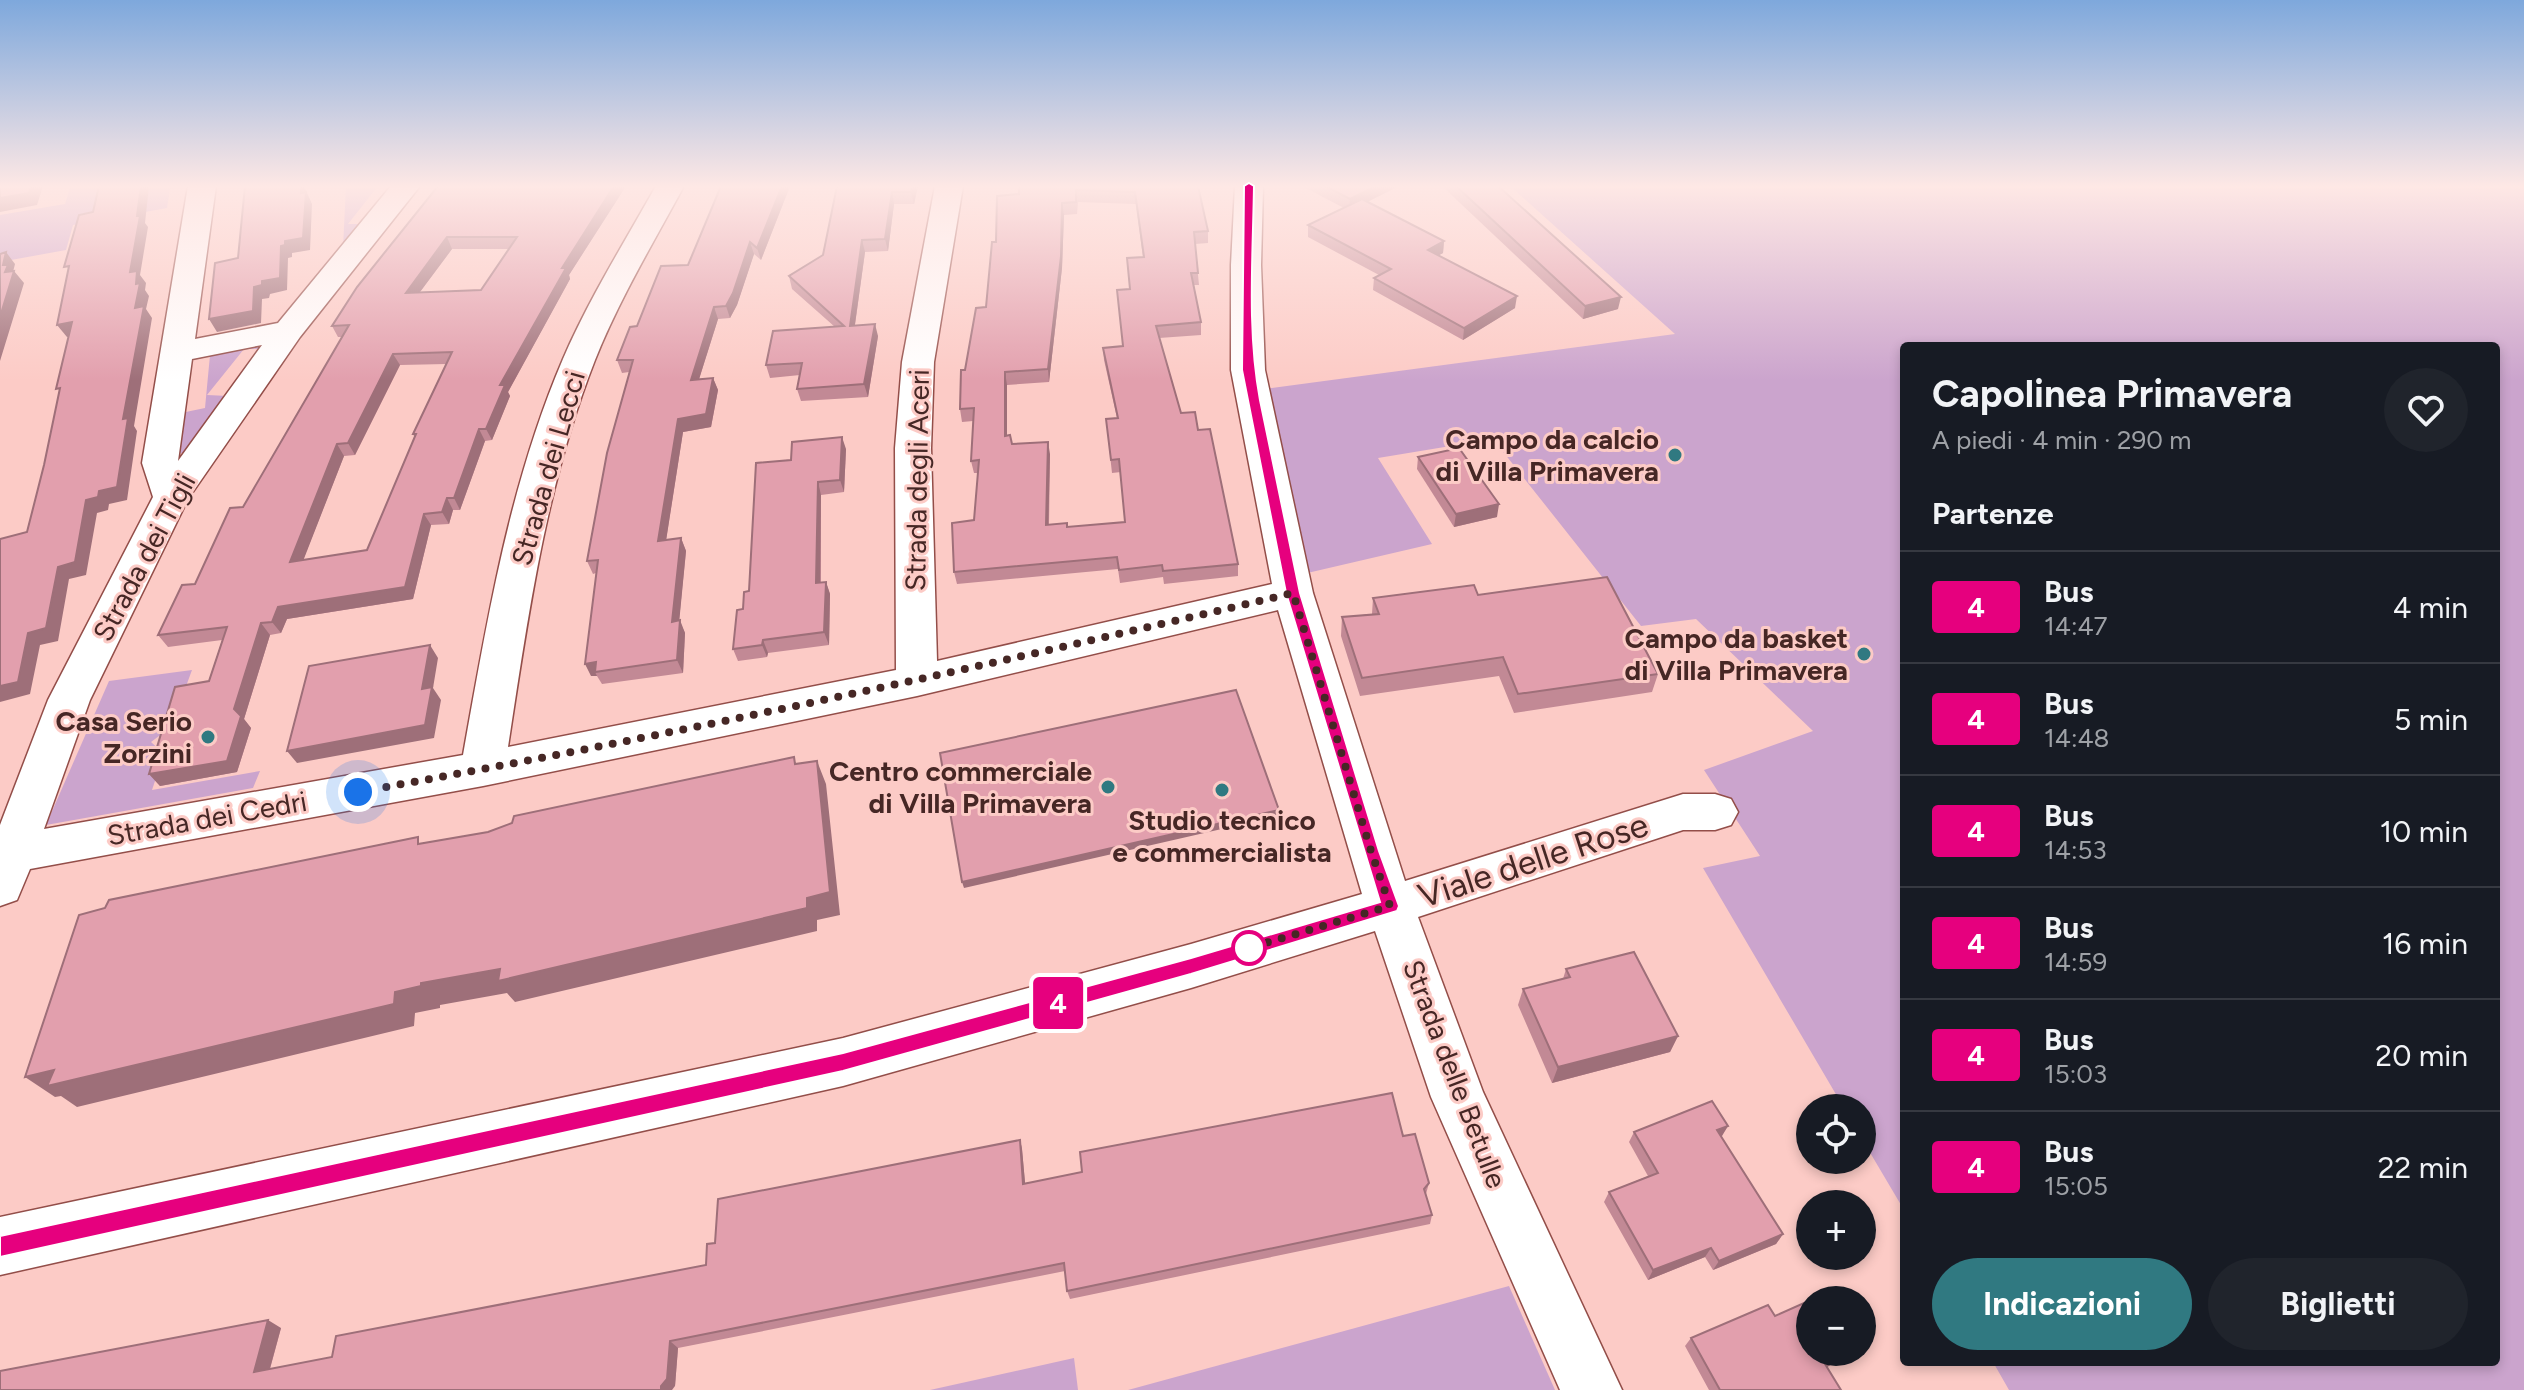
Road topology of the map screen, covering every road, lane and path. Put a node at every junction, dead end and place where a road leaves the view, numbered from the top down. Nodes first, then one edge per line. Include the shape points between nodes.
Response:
1 (192, 251) edge
2 (353, 251) edge
3 (636, 251) edge
4 (938, 251) edge
5 (1247, 251) edge
6 (289, 330) junction
7 (175, 353) junction
8 (171, 497) junction
9 (1293, 593) junction
10 (917, 681) junction
11 (483, 769) junction
12 (1715, 812) dead end
13 (6, 869) edge
14 (1390, 906) junction
15 (0, 1246) edge
16 (1591, 1390) edge

1 - 7 street
2 - 6 street, Strada dei Tigli
3 - 11 street, Strada dei Lecci via 579,360 549,445 512,593
4 - 10 street, Strada degli Aceri via 918,362 913,448
5 - 9 street, Strada delle Betulle via 1248,370
6 - 7 street
6 - 8 street, Strada dei Tigli
7 - 8 street via 160,463
8 - 13 street, Strada dei Tigli via 69,700
9 - 10 street, Strada dei Cedri
9 - 14 street, Strada delle Betulle
10 - 11 street, Strada dei Cedri
11 - 13 street, Strada dei Cedri
12 - 14 street, Viale delle Rose via 1683,812
14 - 15 street, Viale delle Rose via 843,1062
14 - 16 street, Strada delle Betulle via 1458,1097

